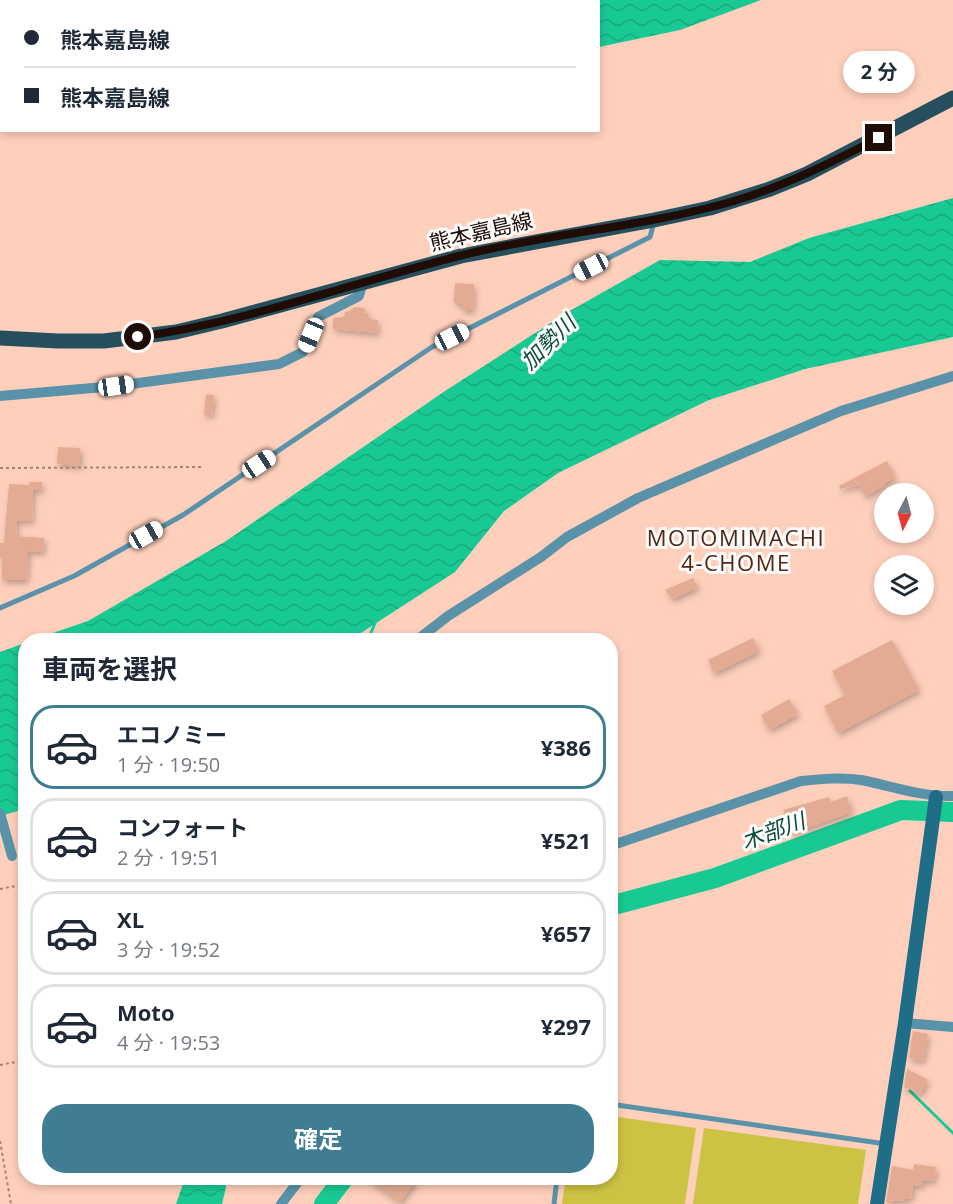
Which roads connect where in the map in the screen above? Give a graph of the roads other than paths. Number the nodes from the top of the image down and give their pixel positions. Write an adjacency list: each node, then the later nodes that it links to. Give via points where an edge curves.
1 (953, 98): 2 (main road, 熊本嘉島線, via 788,182 736,201)
2 (654, 220): 3 (main road, 熊本嘉島線, via 461,256); 7 (lane, via 650,237 432,347 183,515 74,576)
3 (363, 282): 4 (main road, 熊本嘉島線, via 176,332 104,341); 6 (street, via 359,296 318,317 303,352 279,364 116,386)
4 (0, 338)
5 (953, 376): 8 (street, via 841,411 638,498 567,537)
6 (0, 396)
7 (0, 608)
8 (426, 633)
9 (953, 796): 10 (street)
10 (936, 801): 12 (street, via 859,780 828,778 801,782); 14 (street)
11 (0, 813): 13 (street)
12 (618, 843)
13 (12, 856)
14 (905, 1023): 15 (street); 17 (street)
15 (953, 1027)
16 (618, 1105): 17 (lane)
17 (887, 1144): 22 (street)
18 (296, 1185): 20 (street)
19 (556, 1185): 21 (lane)
20 (281, 1204)
21 (554, 1204)
22 (877, 1204)

